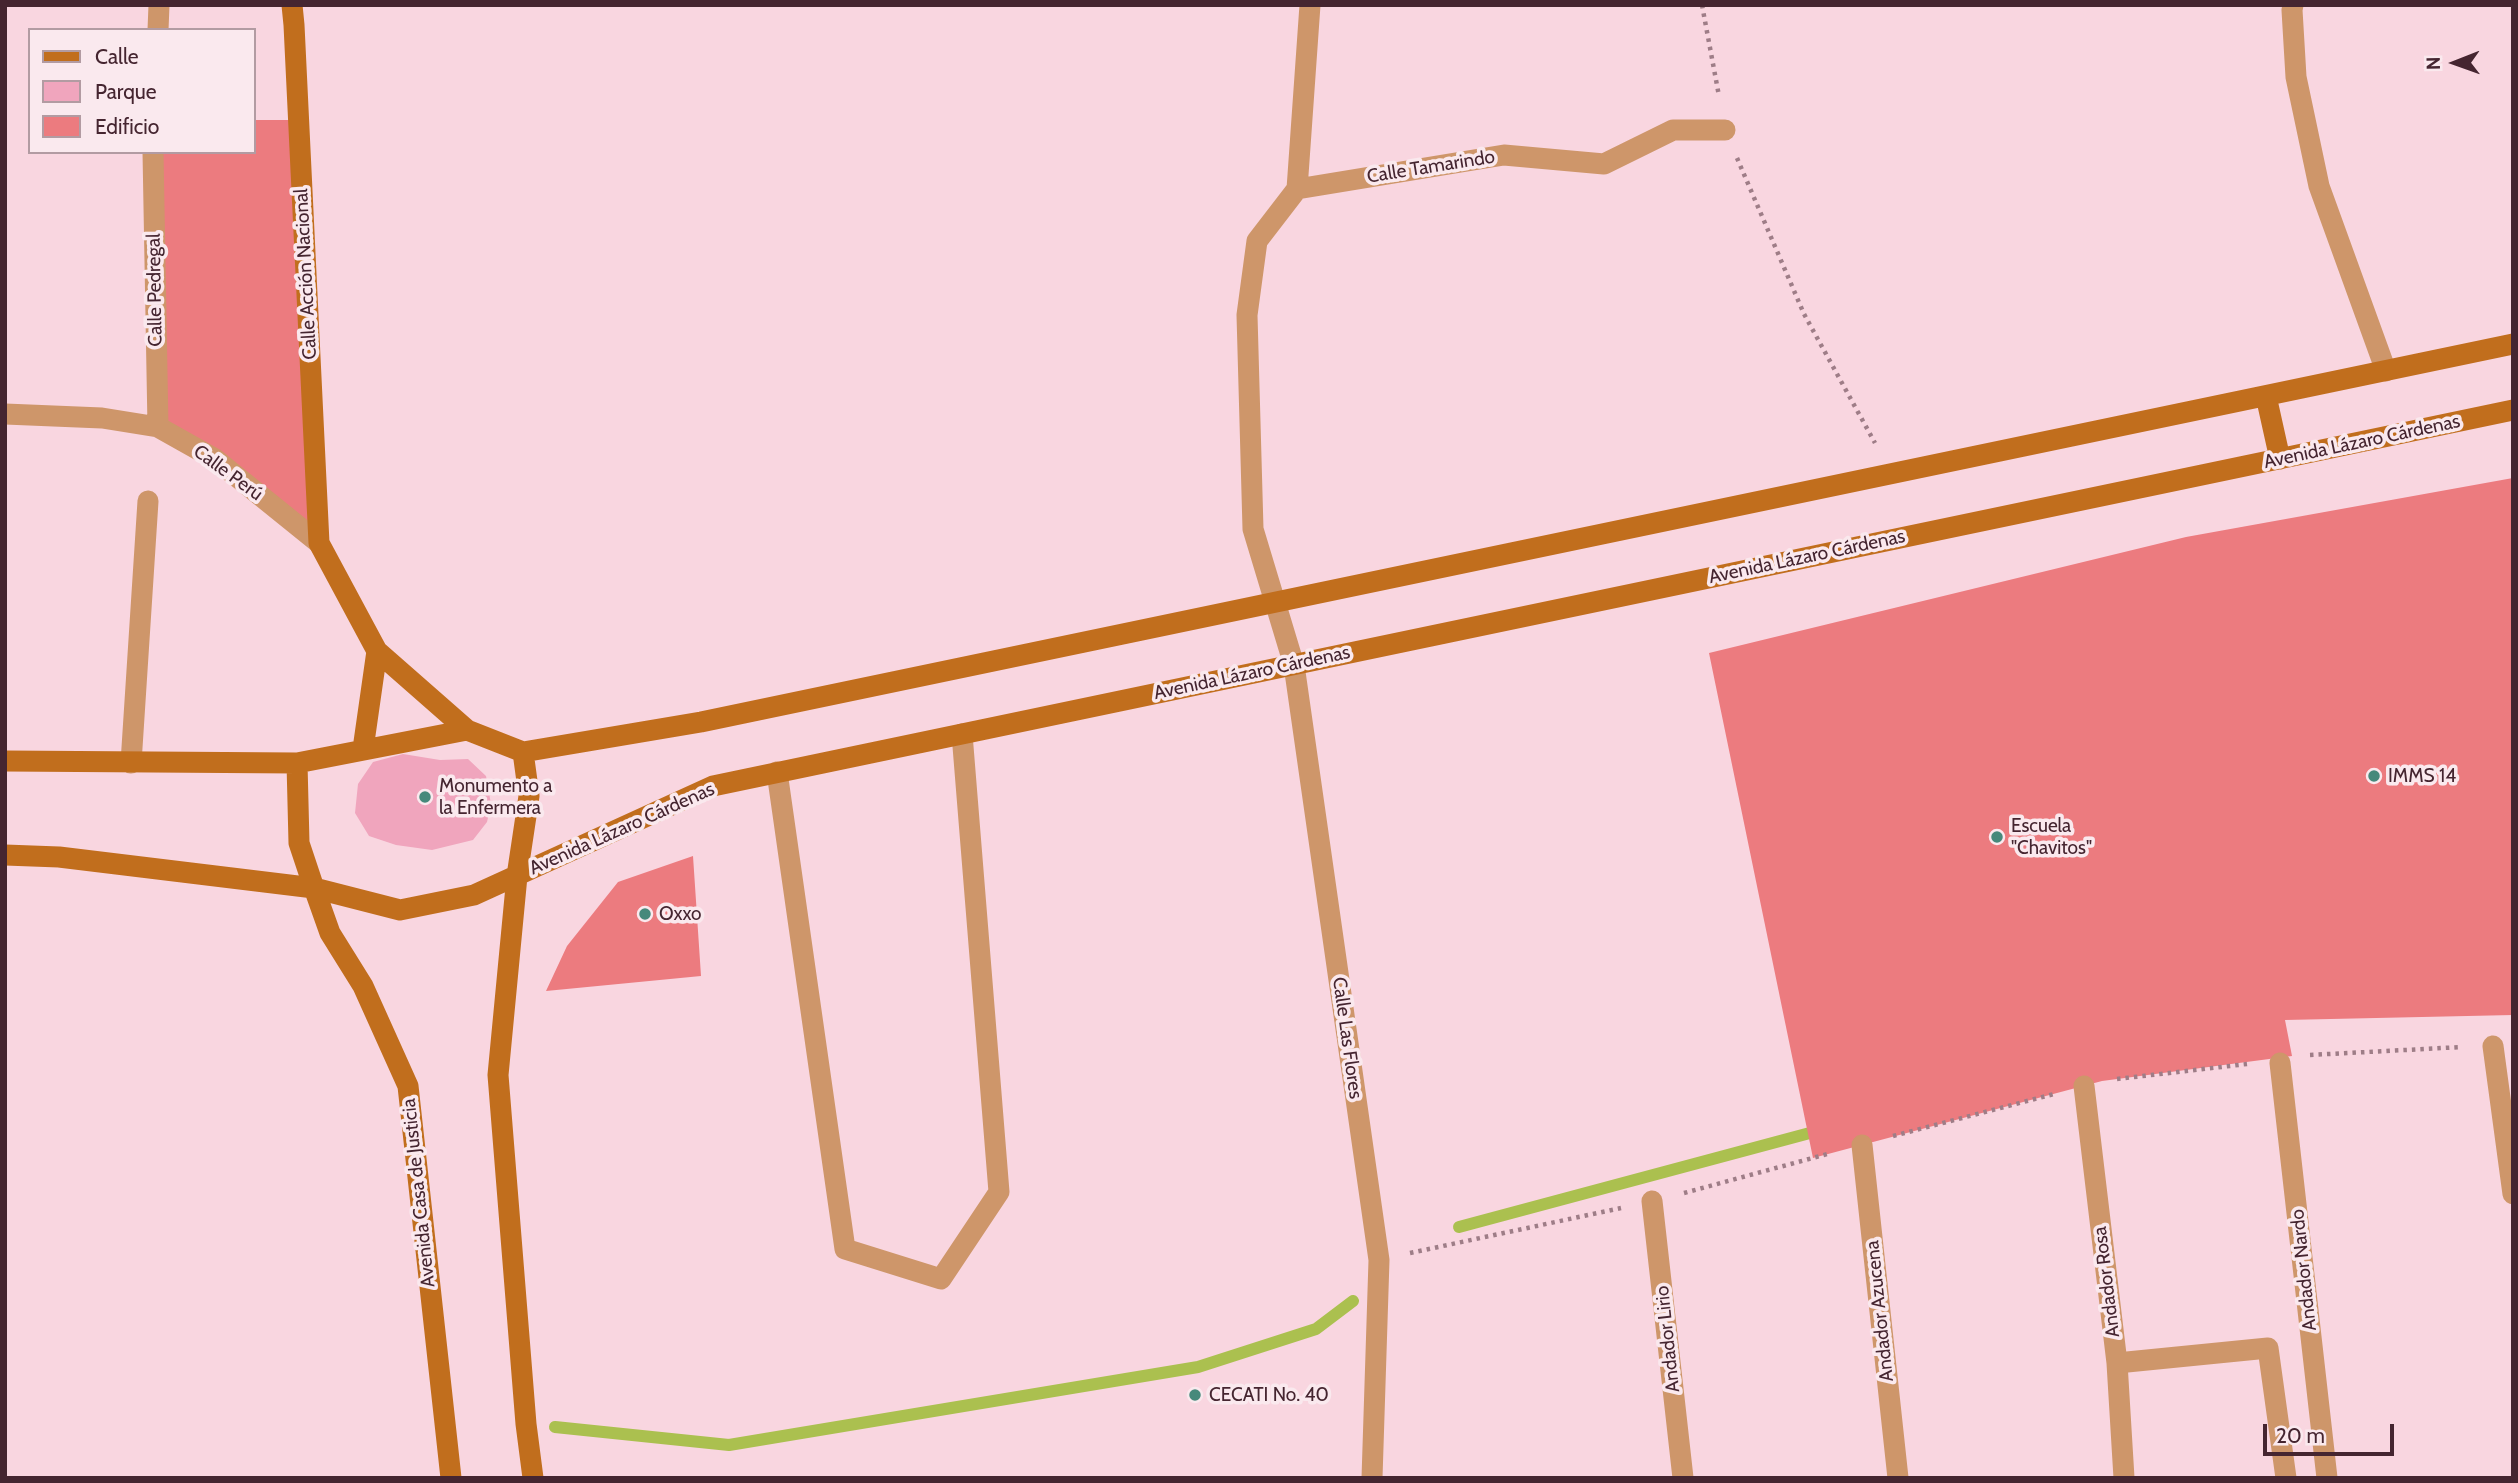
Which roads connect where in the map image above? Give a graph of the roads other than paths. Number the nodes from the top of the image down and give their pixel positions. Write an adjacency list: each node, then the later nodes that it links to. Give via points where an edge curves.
1 (159, 5): 5 (street)
2 (292, 5): 17 (main road, Calle Acción Nacional)
3 (1310, 5): 8 (street)
4 (2293, 5): 10 (street, via 2296,77 2319,186)
5 (158, 28)
6 (1725, 130): 8 (street, Calle Tamarindo, via 1673,130 1604,164 1504,155)
7 (153, 154): 14 (street, Calle Pedregal)
8 (1297, 189): 18 (street, via 1257,241 1247,314 1253,528)
9 (2513, 344): 10 (main road)
10 (2386, 371): 11 (main road)
11 (2266, 396): 15 (main road); 18 (main road)
12 (2513, 410): 15 (main road, Avenida Lázaro Cárdenas)
13 (5, 414): 14 (street, Calle Perú, via 102,418)
14 (158, 427): 17 (street, Calle Perú, via 215,459)
15 (2280, 459): 20 (main road, Avenida Lázaro Cárdenas)
16 (148, 501): 26 (street)
17 (319, 543): 19 (main road, Calle Perú)
18 (1276, 603): 20 (street, Calle Las Flores); 24 (main road, via 701,722)
19 (377, 651): 21 (main road, Calle Perú); 23 (main road)
20 (1294, 665): 22 (main road, Avenida Lázaro Cárdenas); 42 (street, Calle Las Flores, via 1379,1260)
21 (467, 730): 23 (main road); 24 (main road)
22 (962, 734): 28 (main road, Avenida Lázaro Cárdenas); 28 (street, via 999,1192 941,1279 845,1248)
23 (363, 749): 27 (main road)
24 (523, 752): 30 (main road, via 529,796)
25 (5, 761): 26 (main road)
26 (131, 763): 27 (main road)
27 (297, 763): 31 (main road, Avenida Casa de Justicia, via 299,843)
28 (777, 772): 30 (main road, Avenida Lázaro Cárdenas, via 713,786)
29 (5, 855): 31 (main road, Avenida Lázaro Cárdenas, via 59,857)
30 (517, 876): 31 (main road, Avenida Lázaro Cárdenas, via 474,895 400,910); 41 (main road, via 498,1075)
31 (314, 888): 40 (main road, Avenida Casa de Justicia, via 330,933 363,986 408,1086)
32 (2493, 1046): 36 (street)
33 (2280, 1063): 46 (street, Andador Nardo)
34 (2084, 1086): 38 (street, Andador Rosa)
35 (1862, 1144): 44 (street, Andador Azucena)
36 (2513, 1194)
37 (1652, 1201): 43 (street, Andador Lirio)
38 (2117, 1363): 39 (street, via 2268,1348); 45 (street, Andador Rosa)
39 (2282, 1477)
40 (451, 1478)
41 (533, 1478)
42 (1372, 1478)
43 (1683, 1478)
44 (1898, 1478)
45 (2124, 1478)
46 (2327, 1478)

